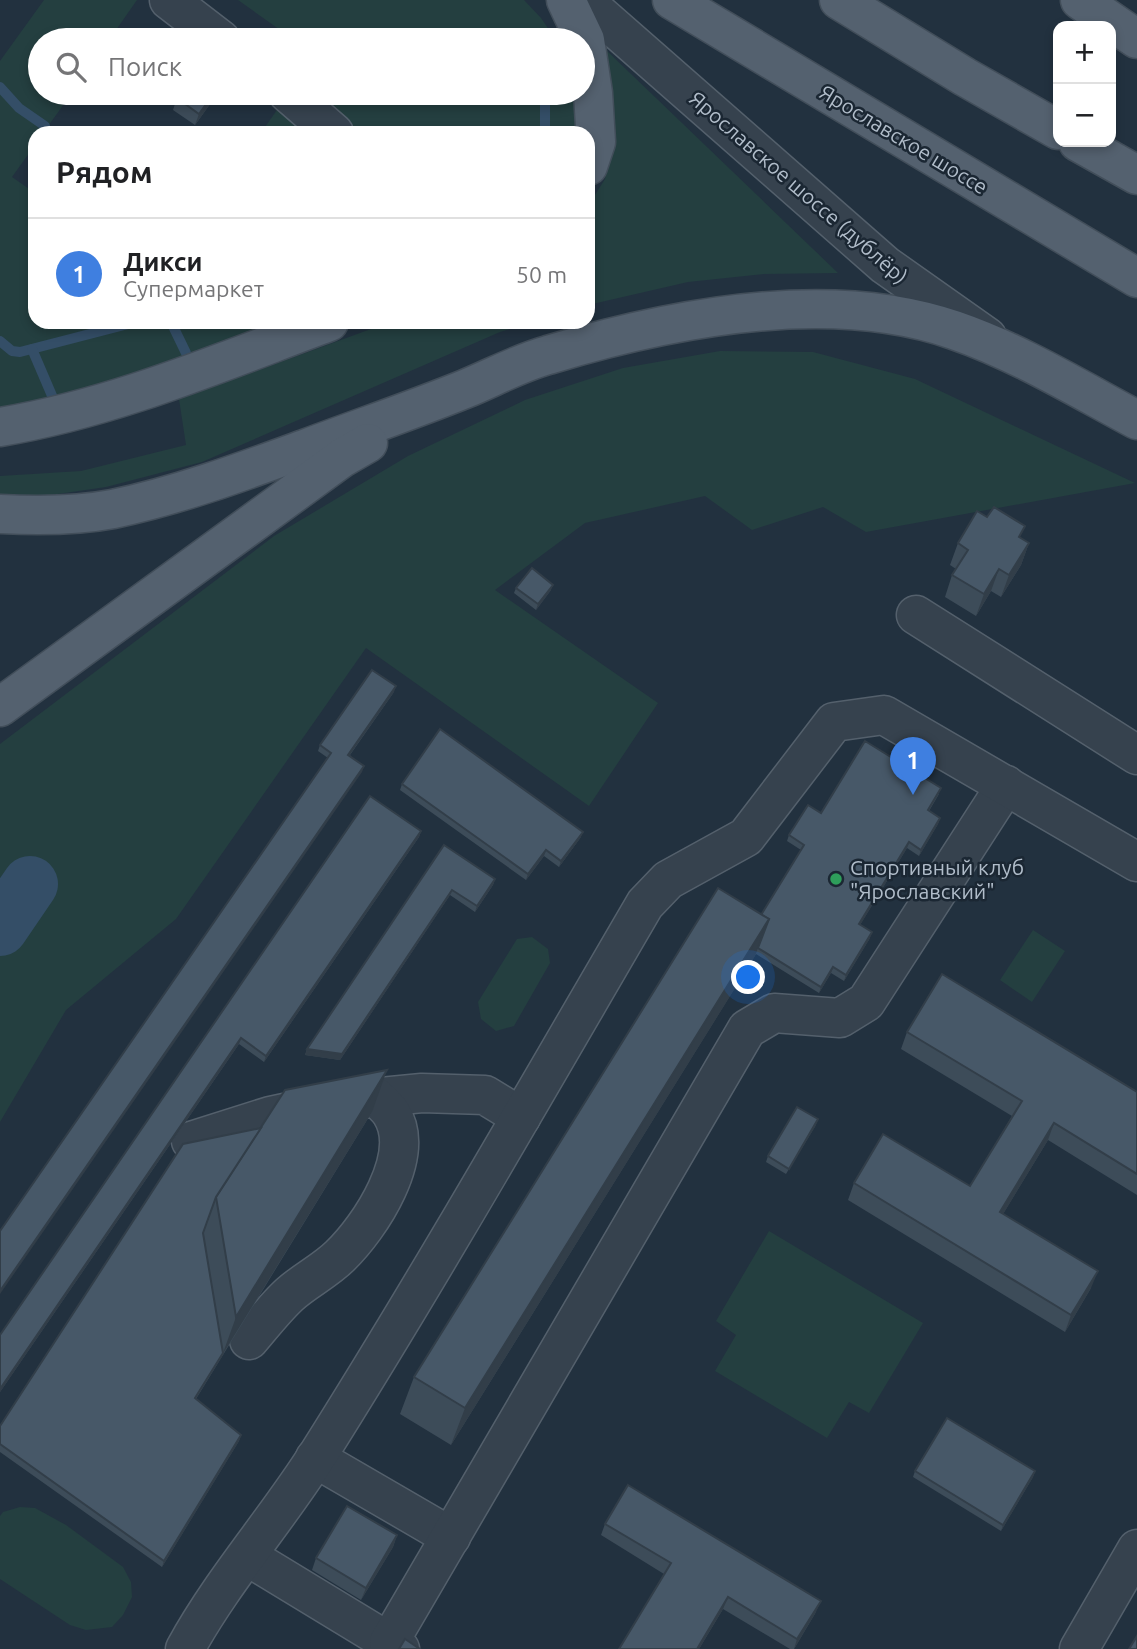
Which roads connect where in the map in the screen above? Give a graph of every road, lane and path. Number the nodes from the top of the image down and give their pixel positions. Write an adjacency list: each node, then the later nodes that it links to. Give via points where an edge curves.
1 (169, 0): 8 (street)
2 (566, 0): 9 (main road)
3 (583, 0): 21 (street, Ярославское шоссе (дублёр), via 885,265)
4 (671, 0): 19 (main road, Ярославское шоссе)
5 (839, 0): 11 (main road)
6 (894, 0): 11 (main road)
7 (1080, 0): 10 (main road)
8 (205, 28)
9 (579, 28)
10 (1137, 39)
11 (965, 77): 15 (main road)
12 (302, 105): 14 (street)
13 (594, 105): 16 (main road)
14 (326, 126)
15 (1053, 127)
16 (595, 145)
17 (1087, 147): 18 (main road)
18 (1137, 175)
19 (1137, 278)
20 (310, 329): 24 (main road, via 120,399)
21 (1005, 350): 22 (main road, via 953,329 892,315 835,310 752,312 648,328 558,352); 23 (main road, Ярославское шоссе (дублёр))
22 (461, 390): 25 (main road, via 210,484 112,509 44,516); 27 (main road, via 342,458)
23 (1137, 420)
24 (0, 427)
25 (0, 514)
26 (916, 615): 28 (street)
27 (0, 707)
28 (1137, 755)
29 (1006, 785): 30 (street); 32 (street, via 884,715 834,722 746,836 668,880 645,904); 36 (street, via 866,1002 840,1018 775,1013 747,1029)
30 (1137, 862)
31 (376, 1097): 32 (street, via 485,1095); 33 (street, via 270,1116); 34 (street, via 392,1114 399,1138 398,1163 386,1191 366,1226 340,1257 290,1294)
32 (521, 1117): 35 (street)
33 (191, 1141)
34 (249, 1340)
35 (316, 1458): 36 (street); 38 (street)
36 (451, 1537): 39 (street)
37 (1137, 1549): 41 (street)
38 (247, 1556): 39 (street); 40 (street)
39 (395, 1646)
40 (185, 1649)
41 (1079, 1649)

